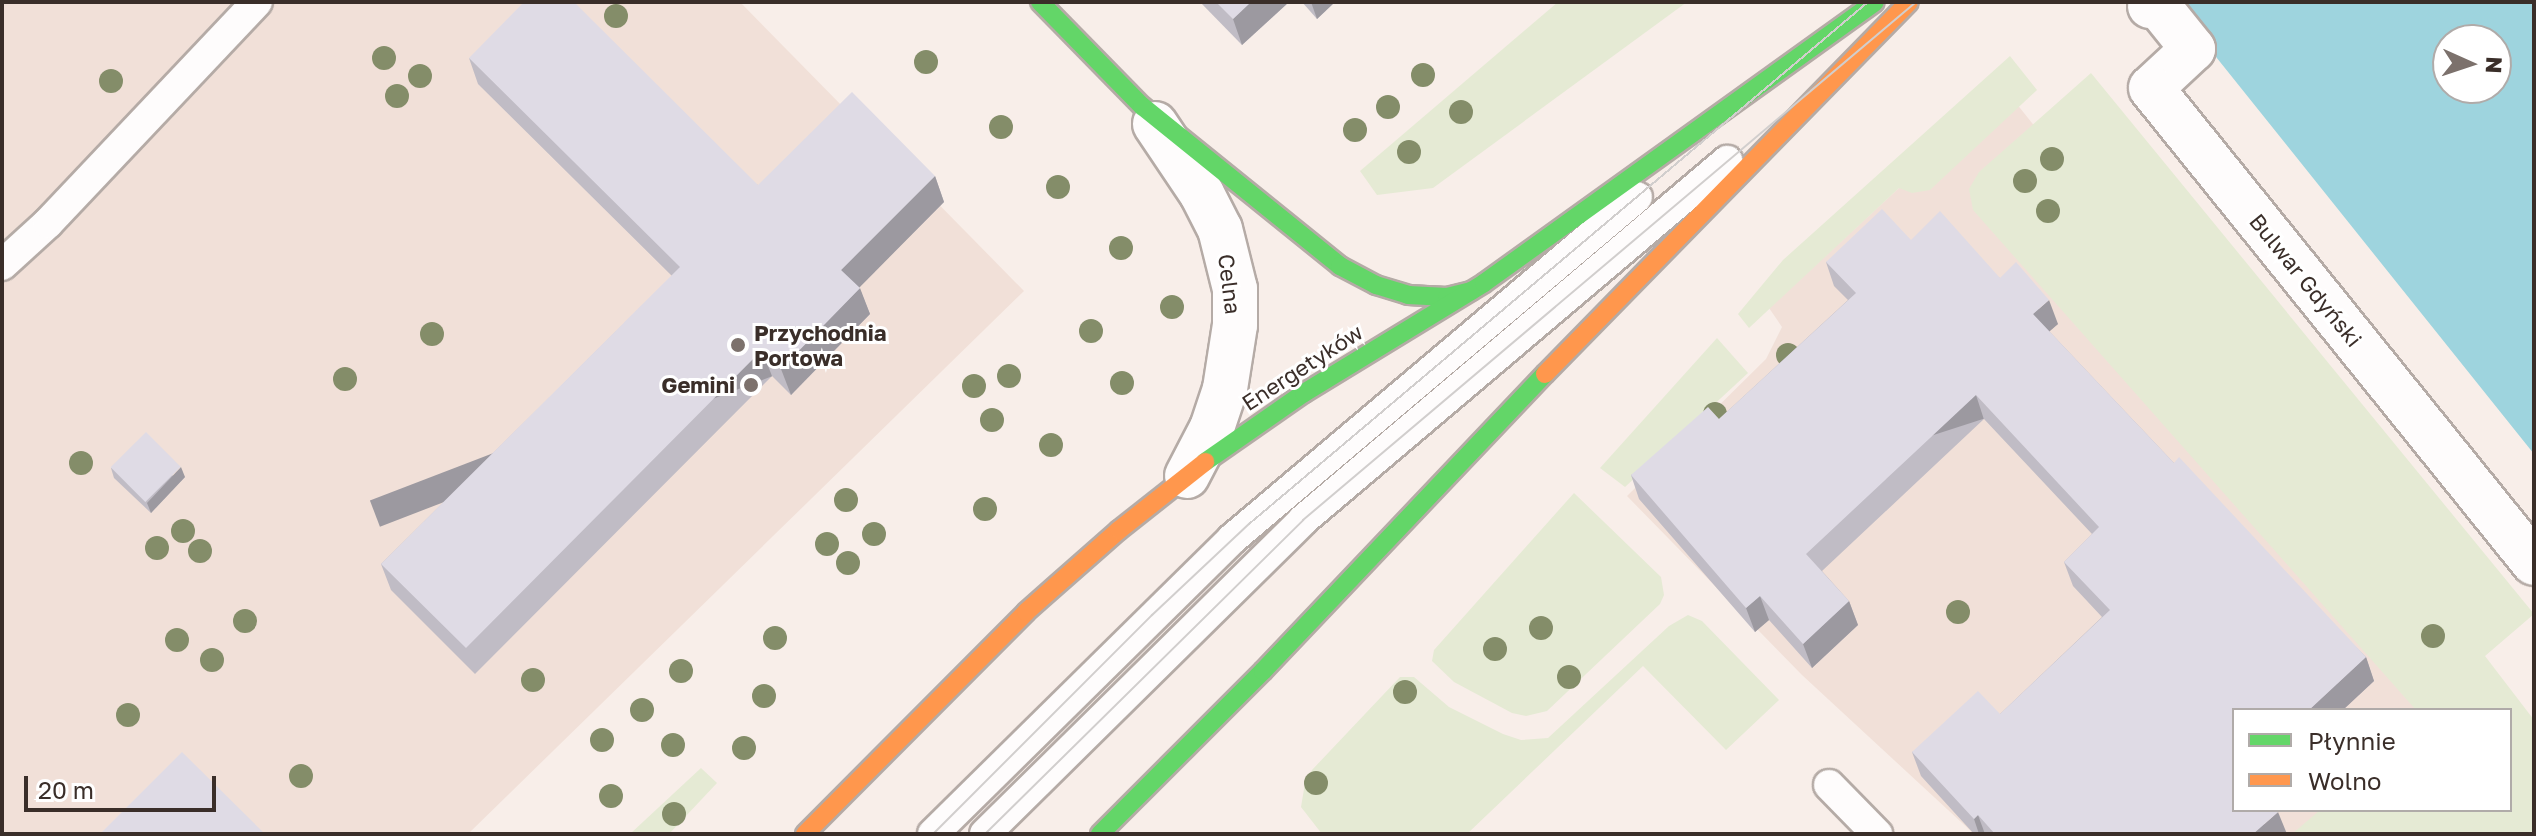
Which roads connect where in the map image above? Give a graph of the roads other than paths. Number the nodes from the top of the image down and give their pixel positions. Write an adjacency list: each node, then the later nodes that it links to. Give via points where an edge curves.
1 (257, 2): 9 (lane)
2 (1040, 2): 8 (main road, Celna)
3 (1875, 2): 7 (main road, Energetyków)
4 (1909, 2): 6 (main road)
5 (2153, 4): 12 (street, Bulwar Gdyński, via 2193,49 2142,77)
6 (1878, 33): 16 (lane, via 1303,520); 17 (main road)
7 (1828, 35): 10 (main road, Energetyków); 15 (lane, via 1249,524)
8 (1142, 106): 10 (main road, Celna, via 1348,271 1408,295 1447,297); 11 (street, Celna, via 1207,203 1229,256 1235,289 1225,389)
9 (2, 265)
10 (1471, 291): 11 (main road, Energetyków, via 1304,393)
11 (1187, 476): 14 (main road, Energetyków, via 1026,612)
12 (2534, 563)
13 (1829, 785): 18 (lane)
14 (805, 834)
15 (933, 834)
16 (985, 834)
17 (1100, 834)
18 (1877, 834)

